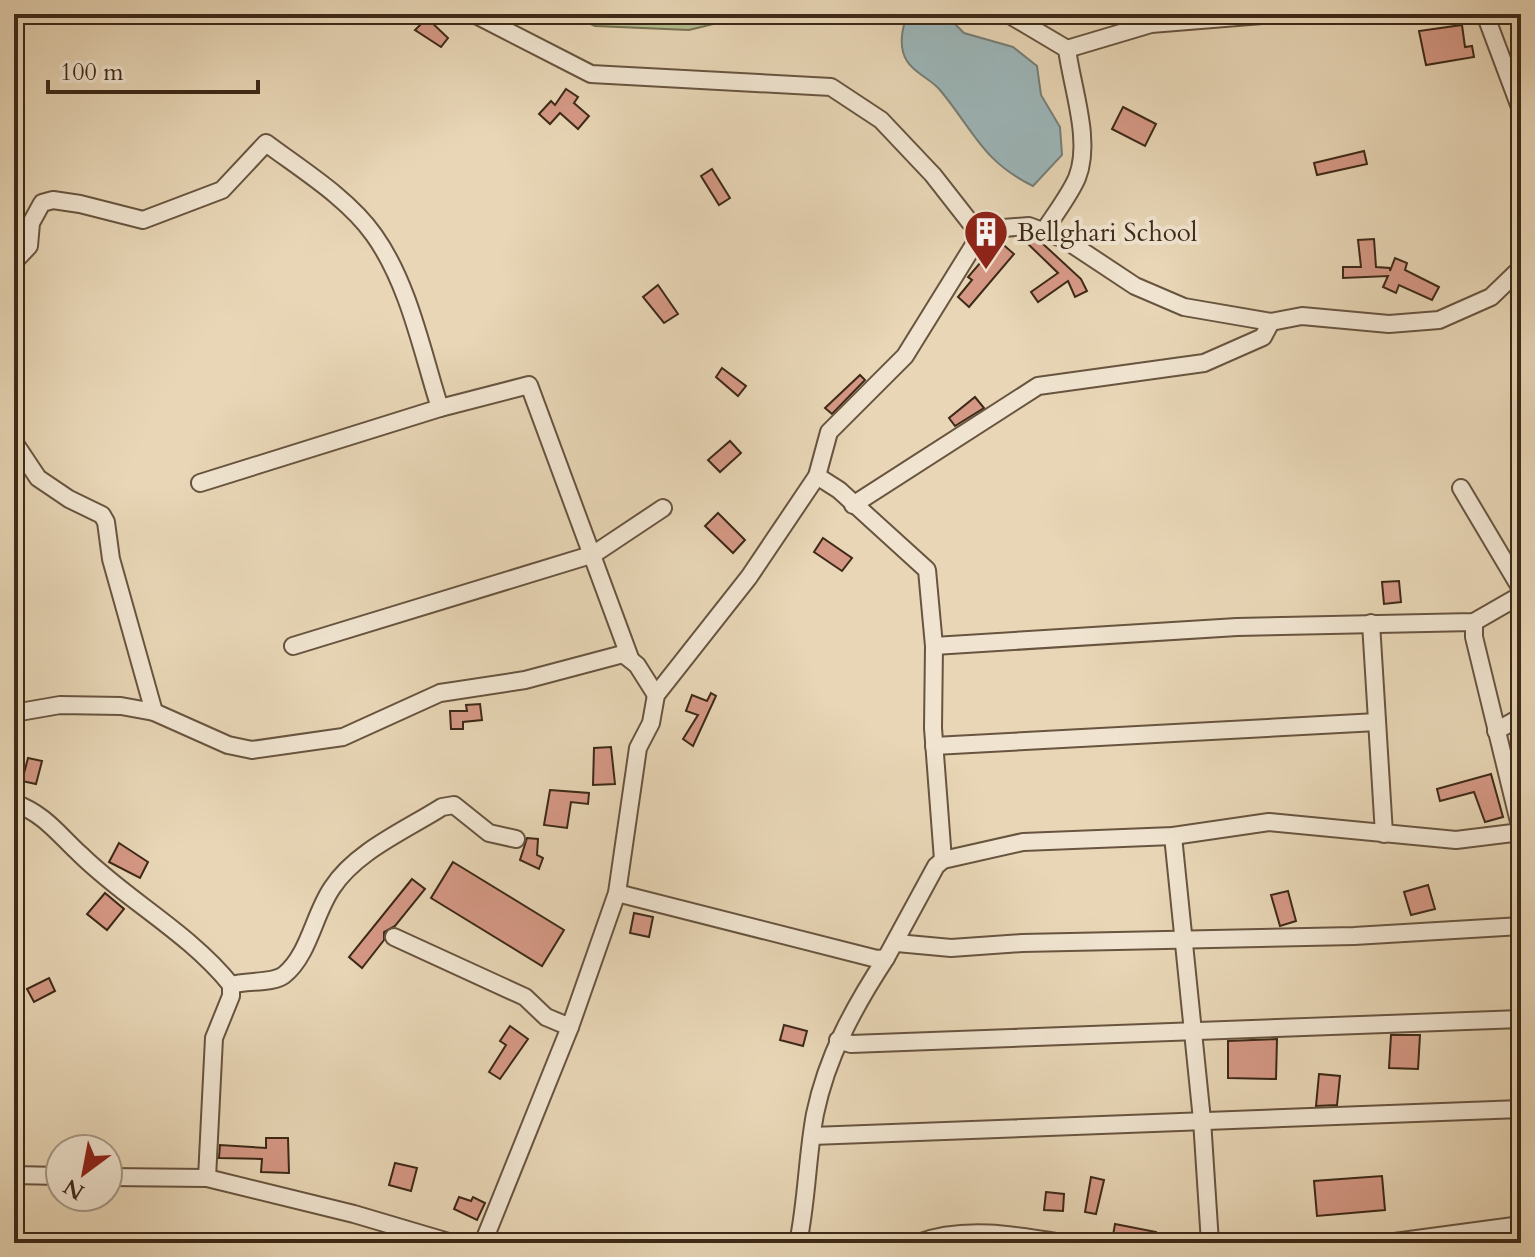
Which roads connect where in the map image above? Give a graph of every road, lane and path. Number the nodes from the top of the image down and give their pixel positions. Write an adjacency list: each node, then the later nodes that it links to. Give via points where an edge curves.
1 (474, 14): 8 (street, via 591,74 831,87 881,120)
2 (1008, 14): 5 (street)
3 (1276, 14): 5 (street, via 1151,24)
4 (1485, 14): 6 (street)
5 (1067, 49): 7 (street, via 1084,141 1077,177)
6 (1521, 110)
7 (1044, 231): 8 (street, via 1029,226); 11 (street, via 1135,286 1184,307)
8 (980, 235): 14 (street, via 905,356 829,432)
9 (14, 262): 12 (street, via 29,246 31,223 42,203 80,204 143,220 222,190 266,143 373,234 392,266)
10 (1521, 268): 11 (street, via 1491,297 1439,320 1389,324 1302,316)
11 (1271, 322): 17 (street, via 1263,337 1204,363 1038,386)
12 (440, 408): 15 (street); 19 (street, via 529,385)
13 (14, 442): 27 (street, via 38,478 102,515)
14 (817, 476): 17 (street); 26 (street, via 749,577)
15 (200, 483)
16 (1461, 488): 20 (street)
17 (853, 505): 24 (street, via 927,570)
18 (663, 508): 19 (street)
19 (594, 554): 23 (street); 25 (street)
20 (1521, 592): 21 (street)
21 (1474, 622): 22 (street); 31 (street)
22 (1371, 623): 24 (street); 30 (street)
23 (293, 646)
24 (934, 646): 32 (street)
25 (630, 658): 26 (street); 27 (street, via 623,654 525,680 440,693 343,737 252,750 228,745)
26 (656, 695): 39 (street, via 651,723 638,748)
27 (154, 712): 28 (street, via 76,705)
28 (14, 713)
29 (1521, 717): 31 (street)
30 (1377, 722): 32 (street); 35 (street)
31 (1496, 731): 34 (street)
32 (934, 746): 38 (street)
33 (14, 803): 45 (street, via 53,824 80,855)
34 (1521, 831): 35 (street, via 1456,840)
35 (1384, 834): 36 (street, via 1269,822)
36 (1173, 836): 38 (street, via 1023,842); 42 (street)
37 (516, 839): 45 (street, via 489,833 454,805 442,807 353,864 332,887 286,973 276,980 252,978)
38 (943, 860): 43 (street)
39 (617, 893): 44 (street); 47 (street)
40 (1521, 926): 42 (street)
41 (394, 937): 47 (street, via 525,997 546,1017)
42 (1185, 940): 43 (street, via 951,948); 48 (street)
43 (897, 943): 44 (street)
44 (886, 958): 49 (street)
45 (231, 985): 56 (street, via 214,1038)
46 (1521, 1019): 48 (street)
47 (570, 1027): 59 (street)
48 (1194, 1031): 49 (street, via 851,1044); 51 (street)
49 (838, 1040): 52 (street)
50 (1521, 1109): 51 (street)
51 (1202, 1120): 52 (street); 63 (street)
52 (812, 1136): 60 (street)
53 (14, 1175): 54 (street)
54 (44, 1176)
55 (124, 1177): 56 (street)
56 (207, 1178): 58 (street)
57 (1521, 1225): 64 (street)
58 (452, 1243)
59 (483, 1243)
60 (798, 1243)
61 (918, 1243): 62 (street, via 942,1234)
62 (1062, 1243)
63 (1210, 1243)
64 (1387, 1243)

